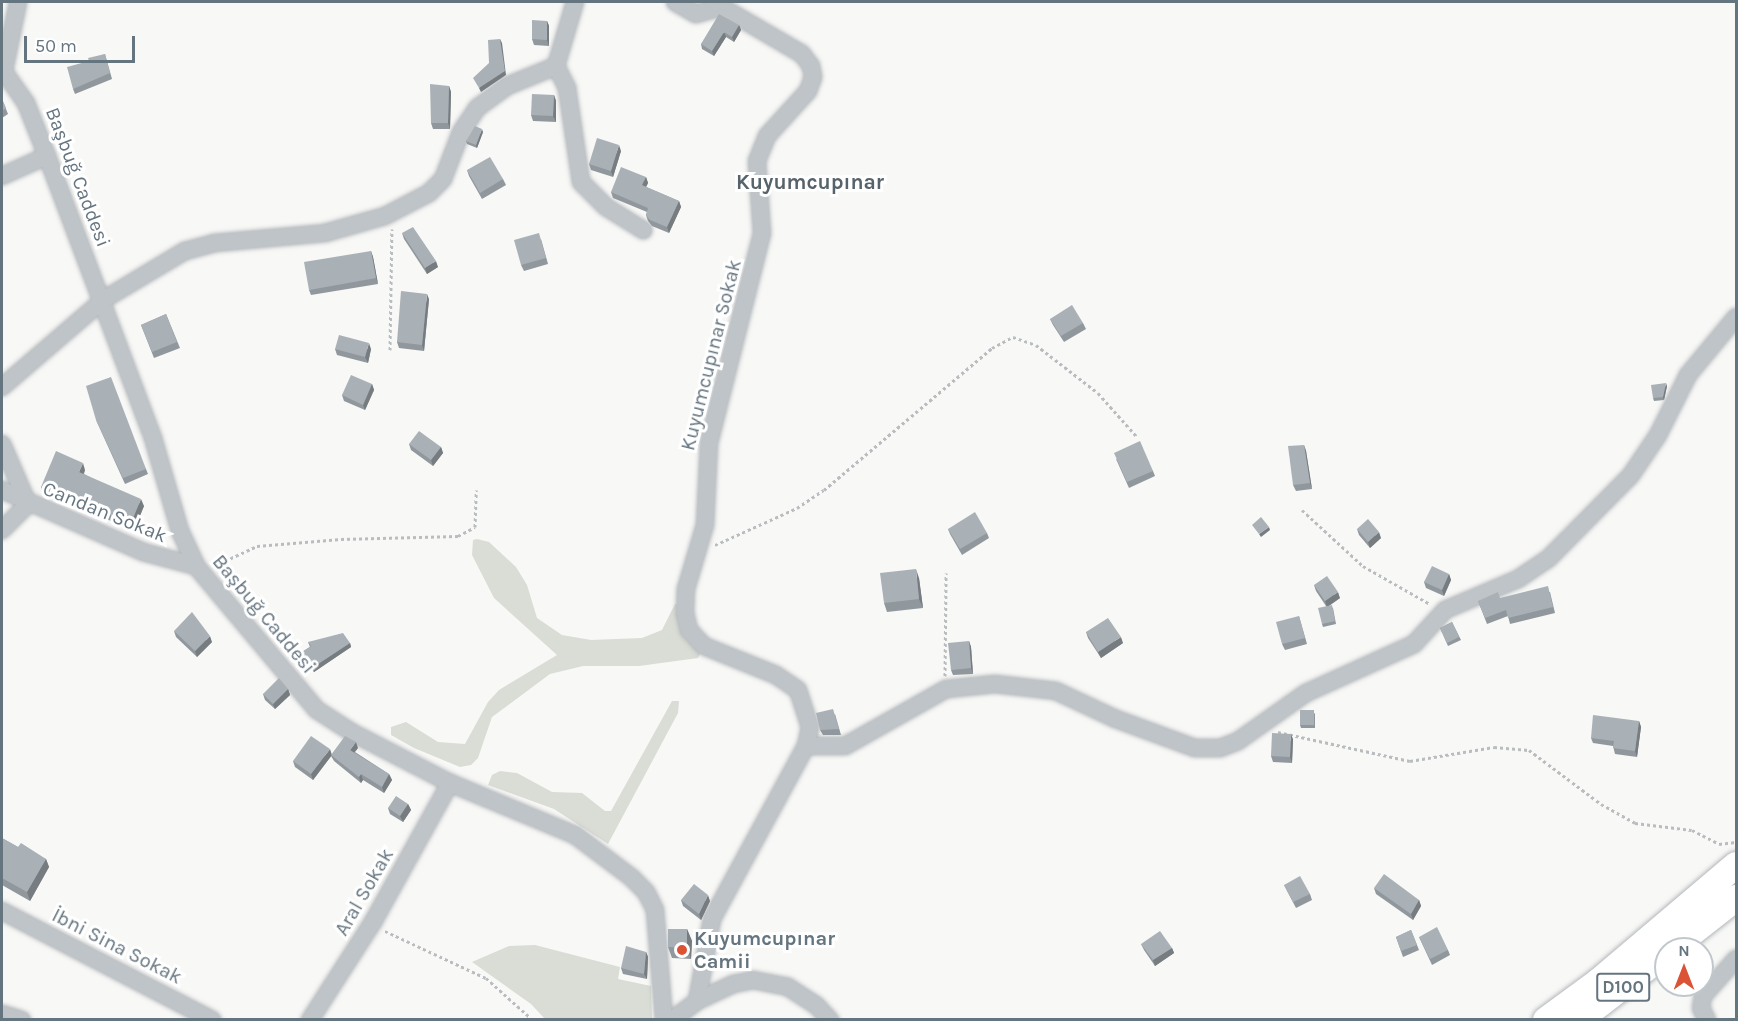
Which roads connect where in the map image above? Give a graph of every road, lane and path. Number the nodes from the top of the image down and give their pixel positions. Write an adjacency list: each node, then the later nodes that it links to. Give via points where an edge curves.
1 (18, 2): 6 (street)
2 (575, 2): 5 (street)
3 (675, 2): 4 (street, Kuyumcupınar Sokak, via 696,14)
4 (716, 5): 22 (street, Kuyumcupınar Sokak, via 802,54 813,76 808,92 767,136 756,161 762,233 709,443)
5 (556, 66): 9 (street, via 507,86 477,108 461,132 443,179 429,193); 10 (street, via 567,88 581,182 606,207)
6 (3, 70): 7 (street, Başbuğ Caddesi, via 26,103)
7 (47, 156): 8 (street); 11 (street, Başbuğ Caddesi)
8 (2, 176)
9 (391, 213): 11 (street, via 325,233 201,245); 13 (path)
10 (643, 230)
11 (103, 300): 14 (street); 23 (street, Başbuğ Caddesi, via 153,438 180,531)
12 (1737, 317): 25 (street, via 1688,375 1658,435 1631,475 1548,559 1518,579)
13 (390, 350)
14 (2, 387)
15 (1138, 438): 22 (path, via 1098,393 1036,345 1013,337 992,348 824,490 797,508)
16 (2, 444): 19 (street)
17 (2, 490): 19 (street, Candan Sokak)
18 (476, 490): 23 (path, via 476,526 458,536 257,546)
19 (28, 504): 21 (street); 23 (street, Candan Sokak, via 143,552)
20 (1302, 510): 25 (path, via 1363,566)
21 (2, 530)
22 (700, 552): 28 (street, Kuyumcupınar Sokak, via 684,599 689,630 704,646 776,675 798,690 809,714)
23 (199, 570): 29 (street, Başbuğ Caddesi, via 317,710)
24 (946, 573): 26 (path)
25 (1445, 610): 27 (street, via 1414,644 1306,693)
26 (945, 689): 27 (street, via 995,684 1043,688 1195,748 1220,748); 28 (street, via 854,742 835,748)
27 (1245, 736): 30 (path, via 1287,733 1410,760 1494,747 1519,748 1535,753 1594,798 1635,823 1692,830 1719,844)
28 (806, 746): 38 (street, Kuyumcupınar Sokak, via 721,897 706,938)
29 (450, 783): 34 (street, Aral Sokak); 44 (street, Başbuğ Caddesi, via 575,835 646,892 658,926)
30 (1736, 842)
31 (1737, 865): 47 (highway, D100, via 1598,982)
32 (1737, 898): 35 (highway)
33 (2, 912): 41 (street, İbni Sina Sokak)
34 (373, 922): 42 (street, Aral Sokak); 43 (path, via 404,942 486,978)
35 (1687, 937)
36 (1737, 959): 49 (street, via 1703,996 1701,1008)
37 (1654, 962): 48 (highway, D100)
38 (697, 1001): 45 (street); 46 (street, via 733,984 770,982 804,995)
39 (2, 1014): 40 (street)
40 (22, 1020)
41 (212, 1020)
42 (310, 1020)
43 (533, 1020)
44 (664, 1020)
45 (672, 1020)
46 (830, 1020)
47 (1546, 1020)
48 (1579, 1020)
49 (1707, 1020)

